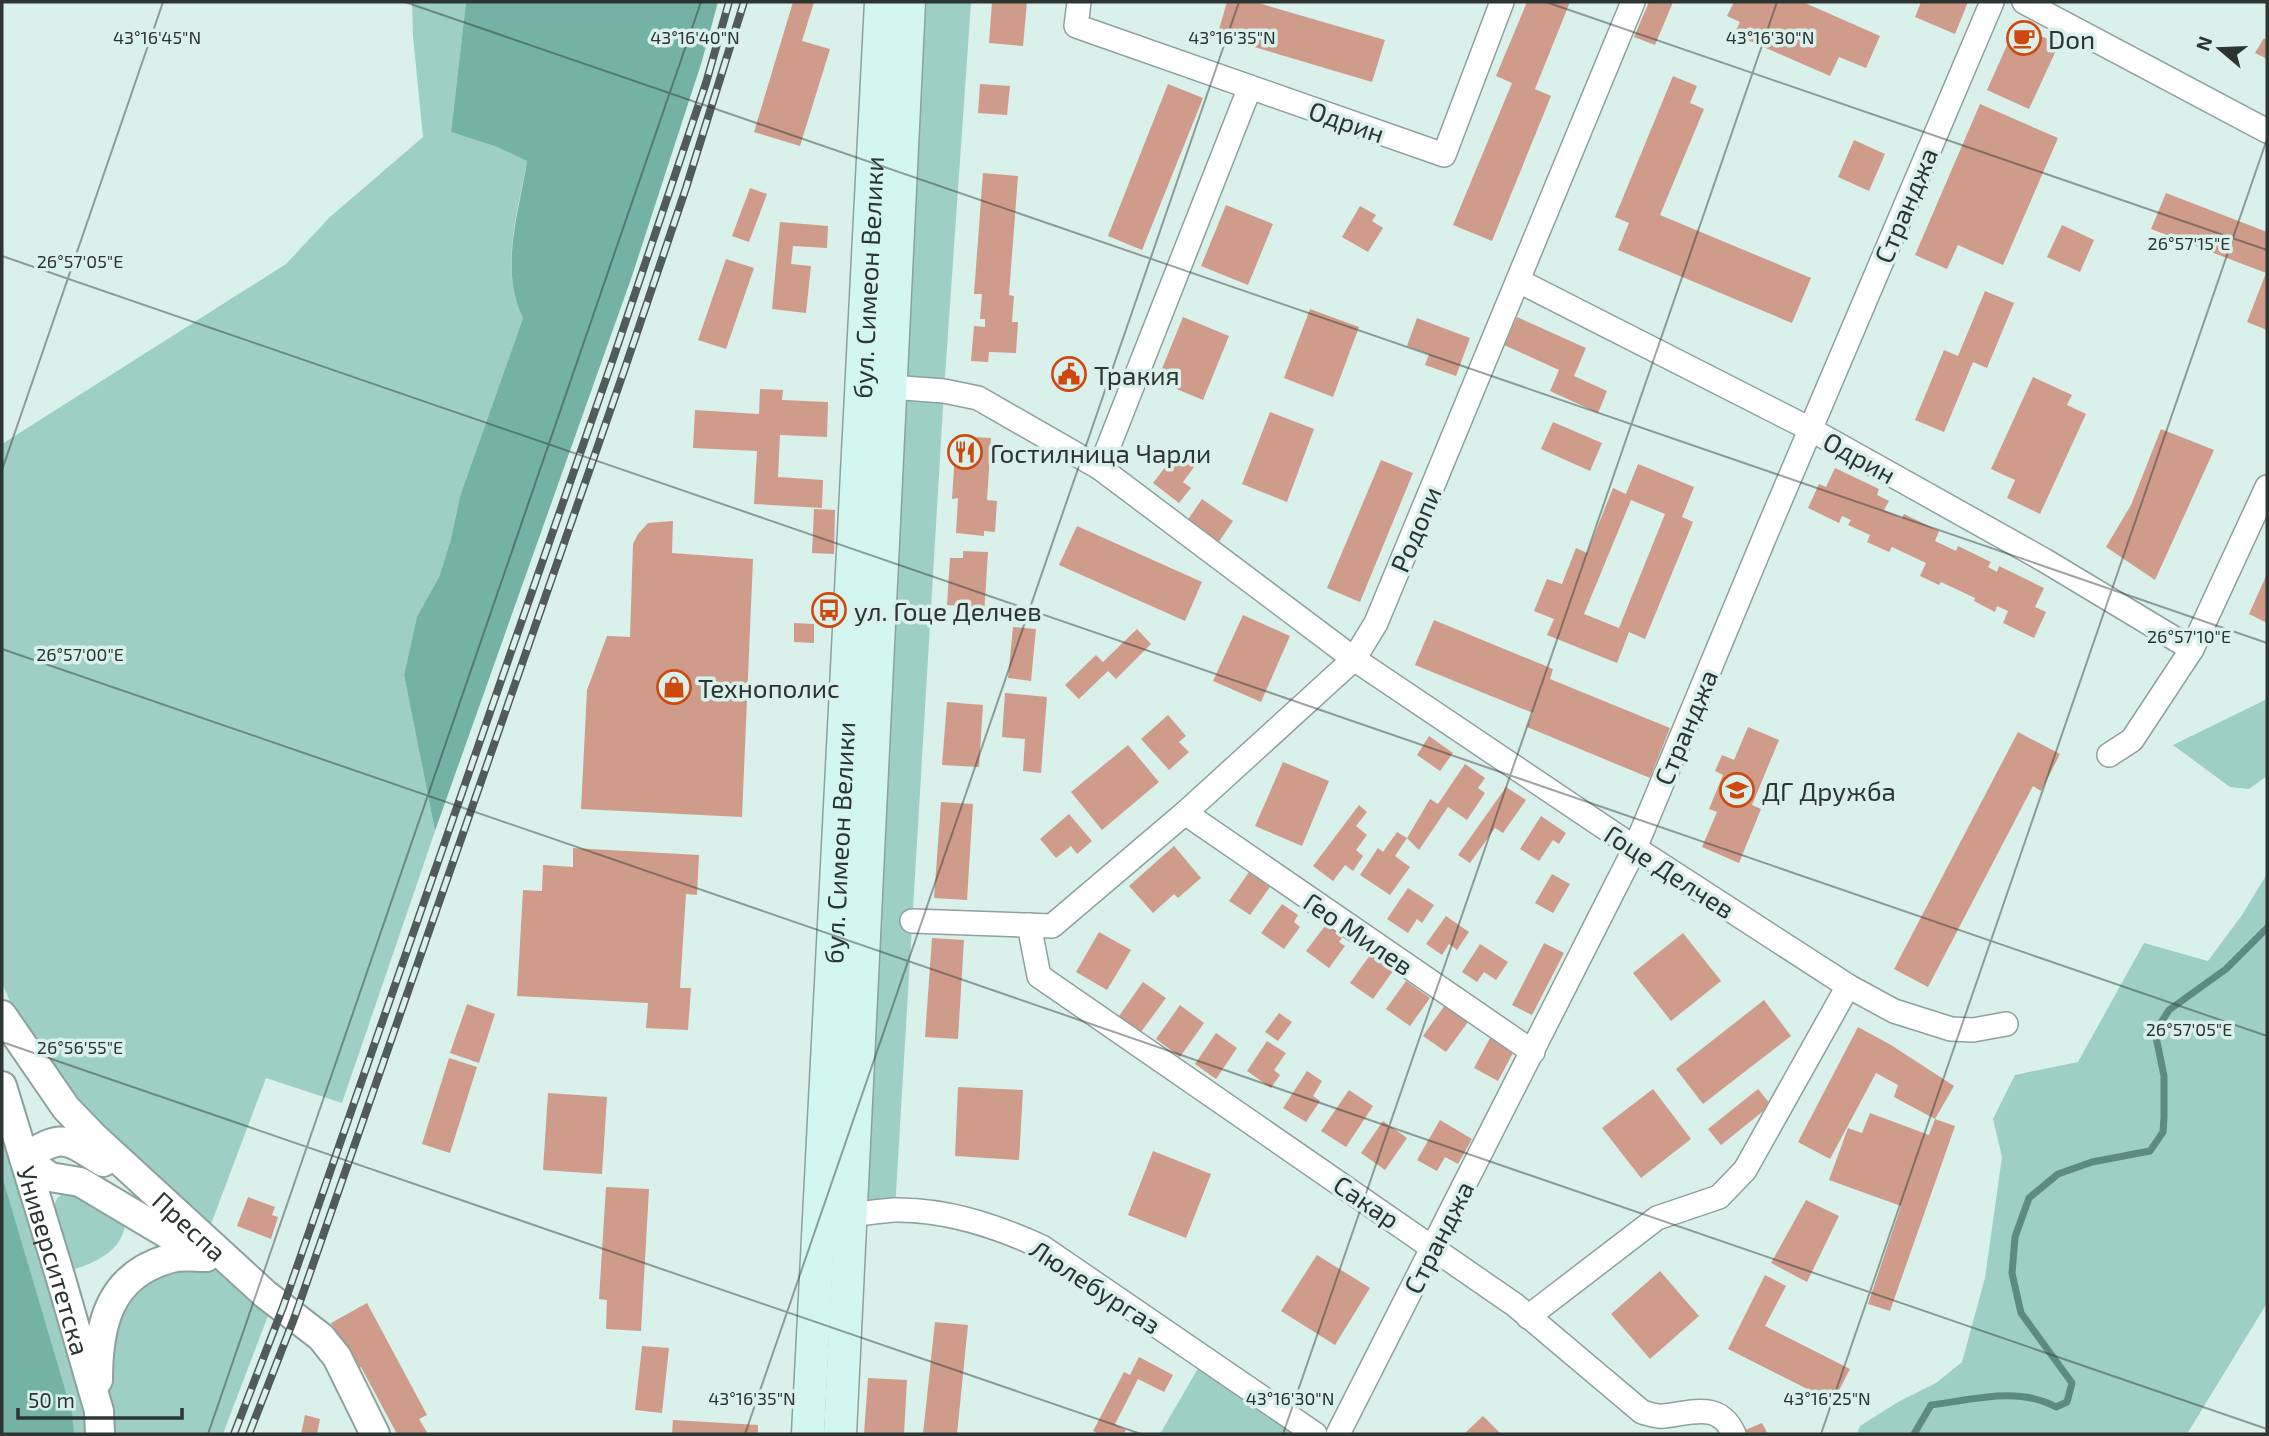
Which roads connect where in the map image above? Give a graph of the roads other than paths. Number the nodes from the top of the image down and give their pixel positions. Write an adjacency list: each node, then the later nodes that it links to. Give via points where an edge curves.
1 (881, 2): 11 (main road, бул. Симеон Велики)
2 (909, 2): 11 (main road, бул. Симеон Велики)
3 (1079, 2): 8 (street, Одрин, via 1076,26)
4 (1502, 2): 8 (street, Одрин, via 1444,155)
5 (1633, 2): 10 (street, Родопи)
6 (1992, 2): 12 (street, Странджа)
7 (2024, 2): 9 (street)
8 (1250, 87): 13 (street)
9 (2267, 131)
10 (1519, 281): 12 (street, Одрин); 16 (street, Родопи, via 1376,623)
11 (875, 386): 13 (street, Гоце Делчев, via 978,398); 29 (main road, бул. Симеон Велики); 35 (main road, бул. Симеон Велики)
12 (1810, 429): 15 (street, Одрин); 19 (street, Странджа)
13 (1100, 468): 16 (street, Гоце Делчев)
14 (2267, 487): 15 (street)
15 (2192, 649): 17 (street, via 2132,740)
16 (1354, 659): 18 (street, Родопи); 19 (street, Гоце Делчев)
17 (2109, 755)
18 (1185, 813): 21 (street, Родопи, via 1052,926); 25 (street, Гео Милев)
19 (1634, 848): 22 (street, Гоце Делчев); 25 (street, Странджа)
20 (912, 921): 21 (street, Родопи)
21 (1029, 925): 30 (street, Сакар, via 1039,976)
22 (1848, 986): 24 (street, Гоце Делчев, via 1895,1011 1951,1029); 32 (street, via 1745,1170 1719,1197 1657,1218)
23 (2, 1015): 28 (street, Преспа, via 66,1108)
24 (2006, 1024)
25 (1533, 1052): 30 (street, Странджа)
26 (2, 1086): 27 (street, Университетска)
27 (24, 1158): 28 (street, via 50,1141 71,1141); 31 (street, via 50,1177 80,1182); 33 (street, Университетска)
28 (158, 1197): 31 (street, Преспа)
29 (850, 1215): 36 (main road, бул. Симеон Велики); 37 (street, Люлебургаз, via 895,1210 956,1217 999,1228 1042,1247)
30 (1434, 1247): 32 (street, Сакар); 38 (street, Странджа)
31 (206, 1248): 33 (street, via 139,1270 118,1294 103,1322 98,1352); 34 (street, Преспа, via 321,1337 337,1357)
32 (1528, 1317): 39 (street, Сакар, via 1642,1412 1661,1417 1710,1412 1729,1423)
33 (99, 1422)
34 (375, 1434)
35 (808, 1434)
36 (840, 1434)
37 (1315, 1434)
38 (1338, 1434)
39 (1734, 1434)

